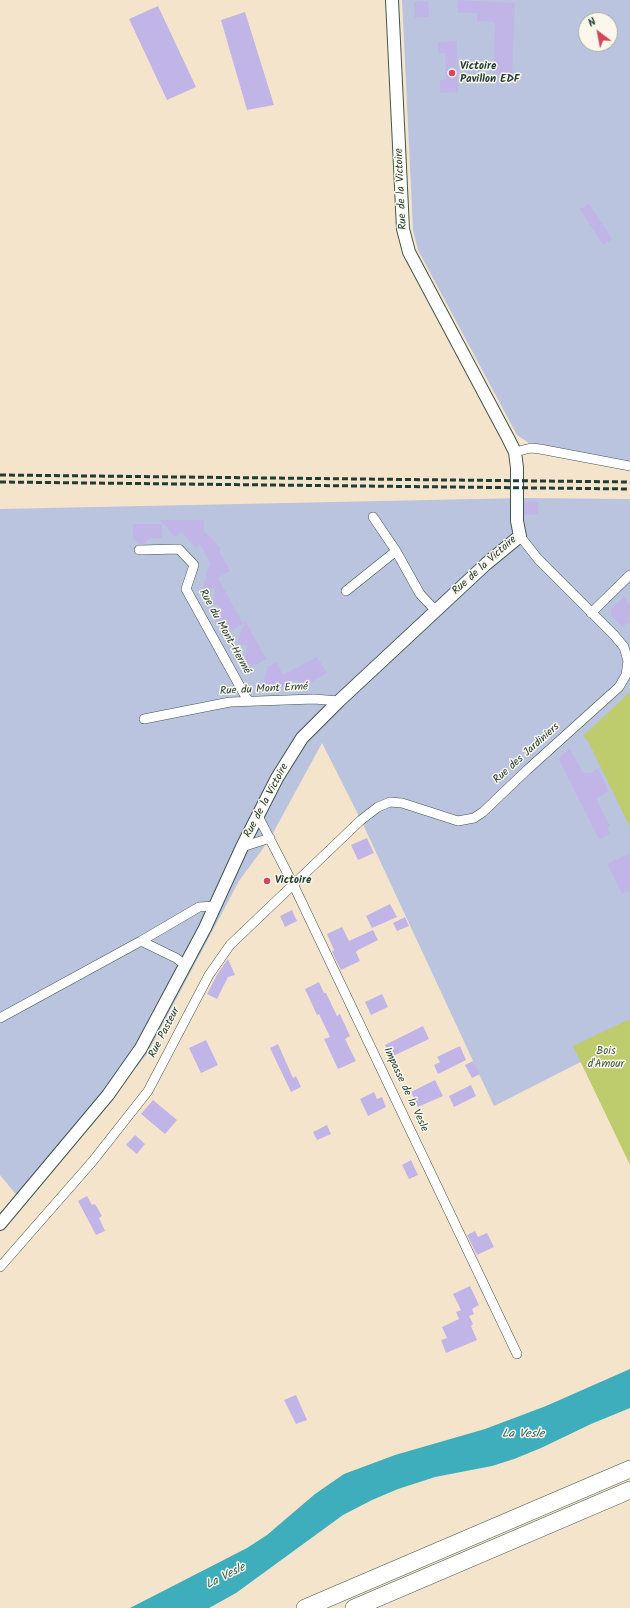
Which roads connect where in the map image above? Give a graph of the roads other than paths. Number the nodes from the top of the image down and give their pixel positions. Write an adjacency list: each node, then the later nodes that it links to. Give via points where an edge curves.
1 (392, 0): 2 (street, Rue de la Victoire, via 403,229 408,252)
2 (515, 452): 3 (street, via 531,448 540,449); 5 (street, Rue de la Victoire, via 517,521)
3 (630, 466)
4 (373, 517): 7 (street)
5 (520, 536): 10 (street, Rue de la Victoire); 11 (street, via 538,559)
6 (139, 550): 12 (street, Rue du Mont-Hermé, via 179,549 194,565 186,589)
7 (396, 551): 9 (street); 10 (street, via 420,594)
8 (630, 575): 11 (street)
9 (346, 591)
10 (436, 610): 13 (street, Rue de la Victoire)
11 (591, 613): 16 (street, Rue des Jardiniers, via 614,635 627,653 627,668 623,681 483,812 474,818 458,821 402,803 390,802 378,807)
12 (248, 701): 13 (street, Rue du Mont Ermé); 14 (street, Rue du Mont Ermé, via 230,702)
13 (339, 701): 15 (street, Rue de la Victoire, via 302,738 277,778)
14 (144, 719)
15 (258, 816): 17 (street, Impasse de la Vesle); 18 (street, Rue de la Victoire)
16 (361, 820): 19 (street, Rue Pasteur)
17 (270, 838): 18 (street); 19 (street, Impasse de la Vesle)
18 (242, 847): 20 (street, Rue de la Victoire)
19 (293, 884): 25 (street, Rue Pasteur, via 230,945 208,975 148,1090 92,1162); 26 (street, Impasse de la Vesle)
20 (215, 906): 21 (street, via 199,907); 22 (street, Rue de la Victoire)
21 (141, 941): 22 (street); 23 (street)
22 (185, 965): 24 (street, Rue de la Victoire, via 141,1048 108,1096)
23 (0, 1018)
24 (0, 1224)
25 (0, 1267)
26 (517, 1354)
27 (630, 1469): 29 (highway)
28 (630, 1490): 30 (highway)
29 (305, 1608)
30 (354, 1608)

